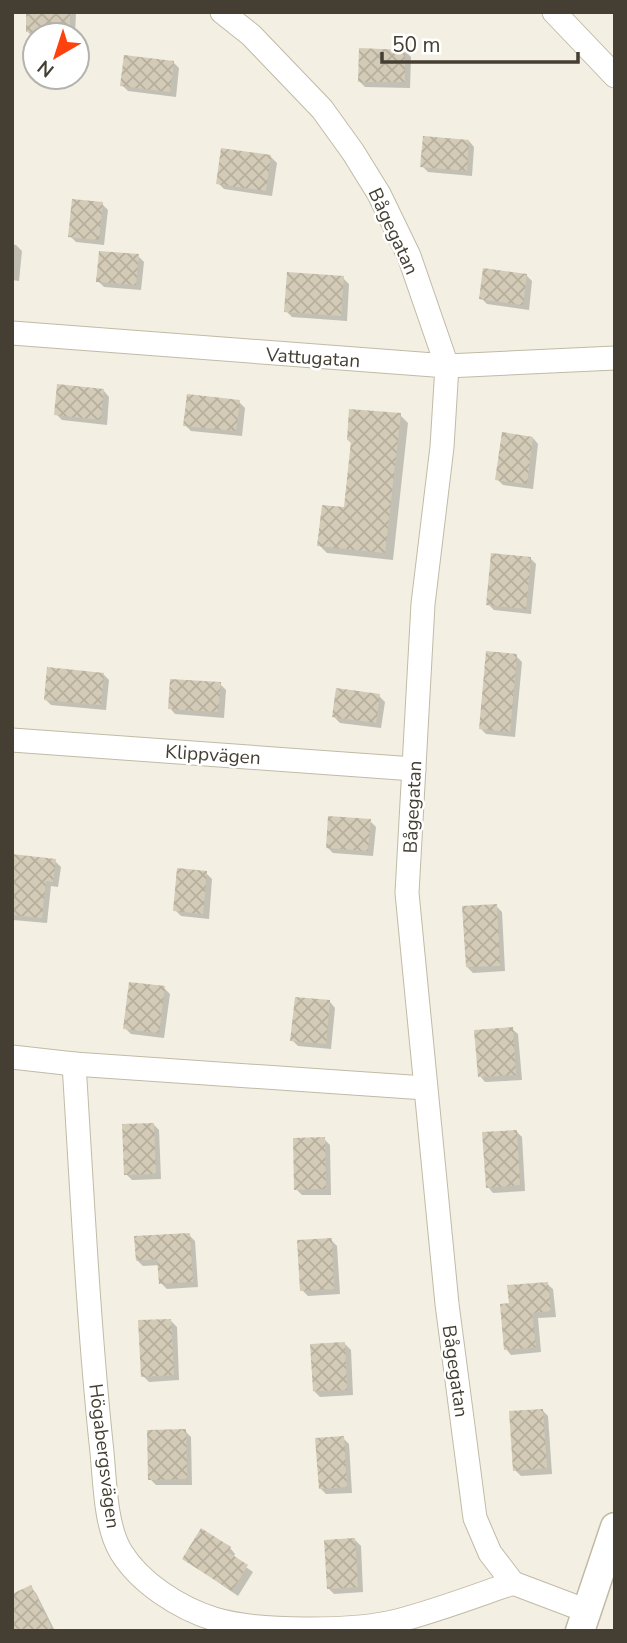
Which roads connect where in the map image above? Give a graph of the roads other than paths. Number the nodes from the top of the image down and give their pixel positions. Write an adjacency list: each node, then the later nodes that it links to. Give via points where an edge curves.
1 (222, 12): 6 (street, Bågegatan, via 251,35 322,109 366,173 409,256)
2 (554, 12): 3 (street)
3 (615, 76)
4 (12, 334): 6 (street, Vattugatan)
5 (615, 358): 6 (street, Vattugatan)
6 (447, 366): 8 (street, Bågegatan, via 423,604)
7 (12, 740): 8 (street, Klippvägen)
8 (414, 769): 11 (street, Bågegatan, via 407,893)
9 (12, 1057): 10 (street)
10 (74, 1064): 11 (street); 13 (street, Högabergsvägen, via 94,1375 109,1514 121,1552 136,1572 213,1619 282,1628 357,1628 396,1621)
11 (425, 1088): 13 (street, Bågegatan, via 475,1518 490,1553)
12 (615, 1527): 14 (street)
13 (513, 1583): 14 (street)
14 (584, 1621)

